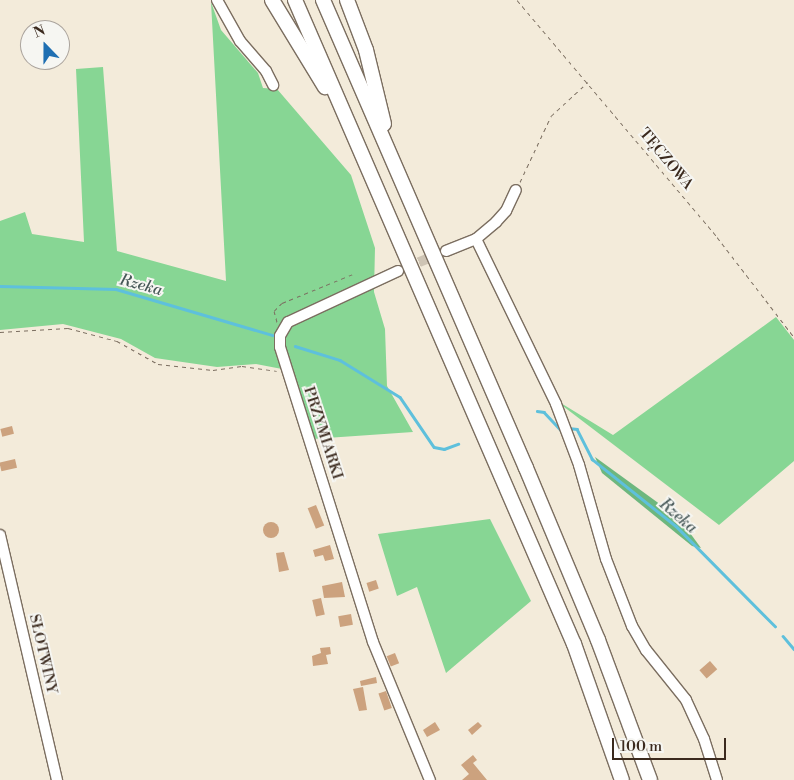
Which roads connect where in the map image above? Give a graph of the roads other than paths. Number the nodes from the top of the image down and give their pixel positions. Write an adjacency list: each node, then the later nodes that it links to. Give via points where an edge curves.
1 (217, 0): 6 (street, via 240,41 266,71)
2 (272, 0): 7 (highway)
3 (294, 0): 7 (highway)
4 (323, 0): 8 (highway)
5 (347, 0): 8 (highway, via 366,50)
6 (273, 86)
7 (357, 140): 16 (highway, via 574,644)
8 (390, 154): 17 (highway, via 595,631)
9 (516, 190): 10 (street, via 506,211)
10 (476, 239): 11 (street); 18 (street, via 556,404 579,465 606,559 632,626 646,650 686,700 704,739)
11 (446, 251)
12 (398, 271): 15 (street, PRZYMIARKI, via 303,314 282,328 280,347 373,642)
13 (0, 535): 14 (street, SŁOTWINY)
14 (57, 780)
15 (430, 780)
16 (622, 780)
17 (650, 780)
18 (716, 780)

